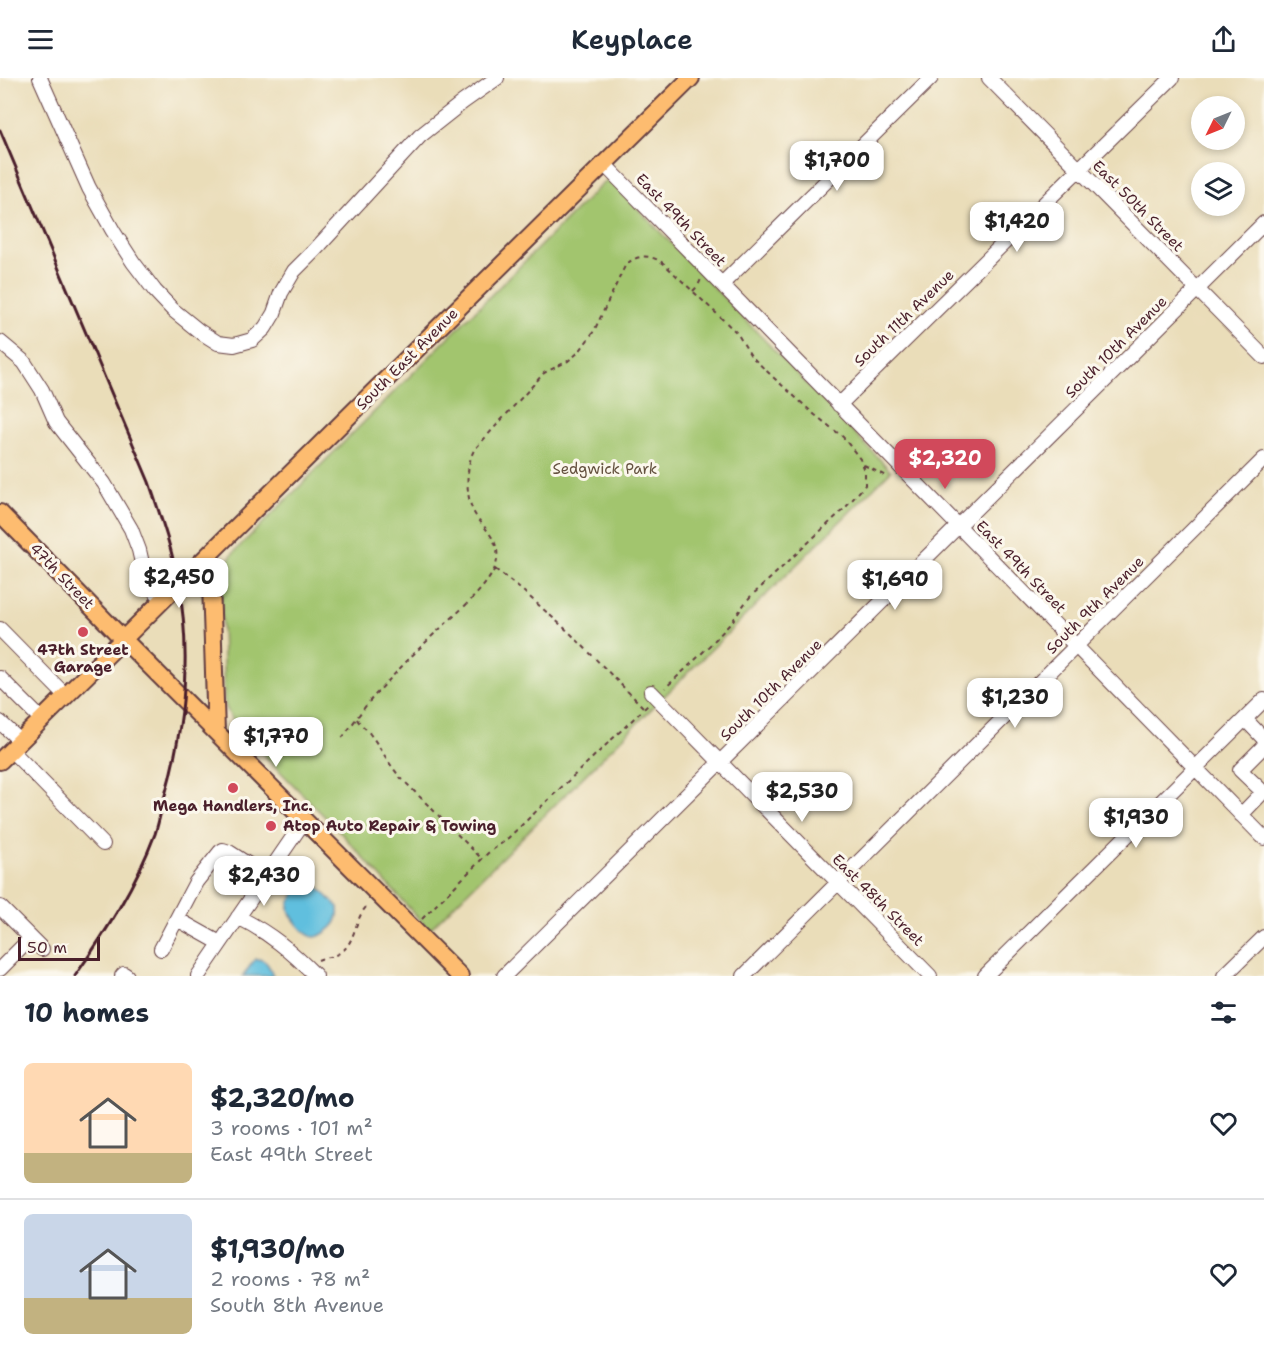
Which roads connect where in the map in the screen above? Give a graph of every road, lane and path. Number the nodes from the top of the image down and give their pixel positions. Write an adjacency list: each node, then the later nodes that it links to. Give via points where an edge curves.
1 (40, 78): 2 (street, via 89,188 133,262 173,310 218,343 234,345 252,340 265,328 294,270 420,136)
2 (497, 78)
3 (691, 78): 7 (main road, South East Avenue)
4 (931, 78): 10 (street)
5 (989, 78): 8 (street, East 50th Street)
6 (1172, 78): 8 (street, South 11th Avenue)
7 (604, 164): 10 (street, East 49th Street); 20 (main road, South East Avenue)
8 (1079, 170): 11 (street, East 50th Street); 14 (street, South 11th Avenue)
9 (1264, 223): 11 (street, South 10th Avenue)
10 (722, 284): 14 (street, East 49th Street)
11 (1198, 290): 13 (street, East 50th Street); 19 (street, South 10th Avenue)
12 (0, 342): 22 (street, via 24,362 56,422 104,483 131,529 146,576)
13 (1264, 357)
14 (839, 405): 19 (street, East 49th Street)
15 (1264, 459): 25 (street, South 9th Avenue)
16 (864, 465): 17 (path); 21 (path, via 843,437 751,356 737,333 663,263 652,257 634,258 625,266 594,331 579,352 544,374 472,454 469,498 473,511 495,543); 27 (path, via 865,485 846,507 749,596 726,628)
17 (886, 476)
18 (2, 520): 24 (main road, 47th Street)
19 (958, 526): 25 (street, East 49th Street); 40 (street, South 10th Avenue)
20 (210, 554): 22 (main road, South East Avenue); 35 (main road)
21 (495, 569): 30 (path, via 572,635); 31 (path, via 465,605 373,697)
22 (164, 600): 24 (main road, South East Avenue)
23 (2, 635): 28 (street)
24 (124, 640): 28 (main road, South East Avenue); 35 (main road, 47th Street)
25 (1076, 647): 41 (street, East 49th Street); 48 (street, South 9th Avenue)
26 (0, 678): 33 (street)
27 (653, 695): 30 (path); 40 (street, East 48th Street)
28 (66, 696): 33 (main road, South East Avenue)
29 (1264, 700): 32 (street)
30 (644, 708): 46 (path, via 505,842)
31 (357, 719): 36 (path); 46 (path, via 401,778)
32 (1245, 719): 37 (street); 41 (street)
33 (42, 720): 39 (main road, South East Avenue)
34 (0, 722): 39 (street)
35 (216, 732): 43 (main road, 47th Street)
36 (342, 738)
37 (1264, 739)
38 (1264, 746): 42 (street, via 1240,770 1263,792)
39 (10, 751): 45 (street)
40 (720, 763): 48 (street, East 48th Street); 66 (street, South 10th Avenue)
41 (1195, 768): 42 (street, East 49th Street); 69 (street)
42 (1241, 814): 44 (street, East 49th Street)
43 (304, 821): 47 (street); 65 (main road, 47th Street)
44 (1264, 838)
45 (103, 844)
46 (482, 859): 53 (path)
47 (266, 876): 51 (street); 52 (street, via 223,850 196,882)
48 (838, 883): 67 (street, South 9th Avenue); 68 (street, East 48th Street)
49 (367, 906): 59 (path, via 346,947)
50 (0, 908): 55 (street)
51 (238, 917): 56 (street); 64 (street, via 271,935)
52 (177, 919): 56 (street); 58 (street)
53 (422, 920)
54 (1264, 937): 70 (street)
55 (31, 938): 57 (street); 60 (street)
56 (220, 943): 63 (street)
57 (42, 949)
58 (161, 949)
59 (316, 962)
60 (0, 969)
61 (122, 976): 62 (street)
62 (128, 976)
63 (198, 976)
64 (316, 976)
65 (460, 976)
66 (504, 976)
67 (744, 976)
68 (930, 976)
69 (985, 976)
70 (1224, 976)

